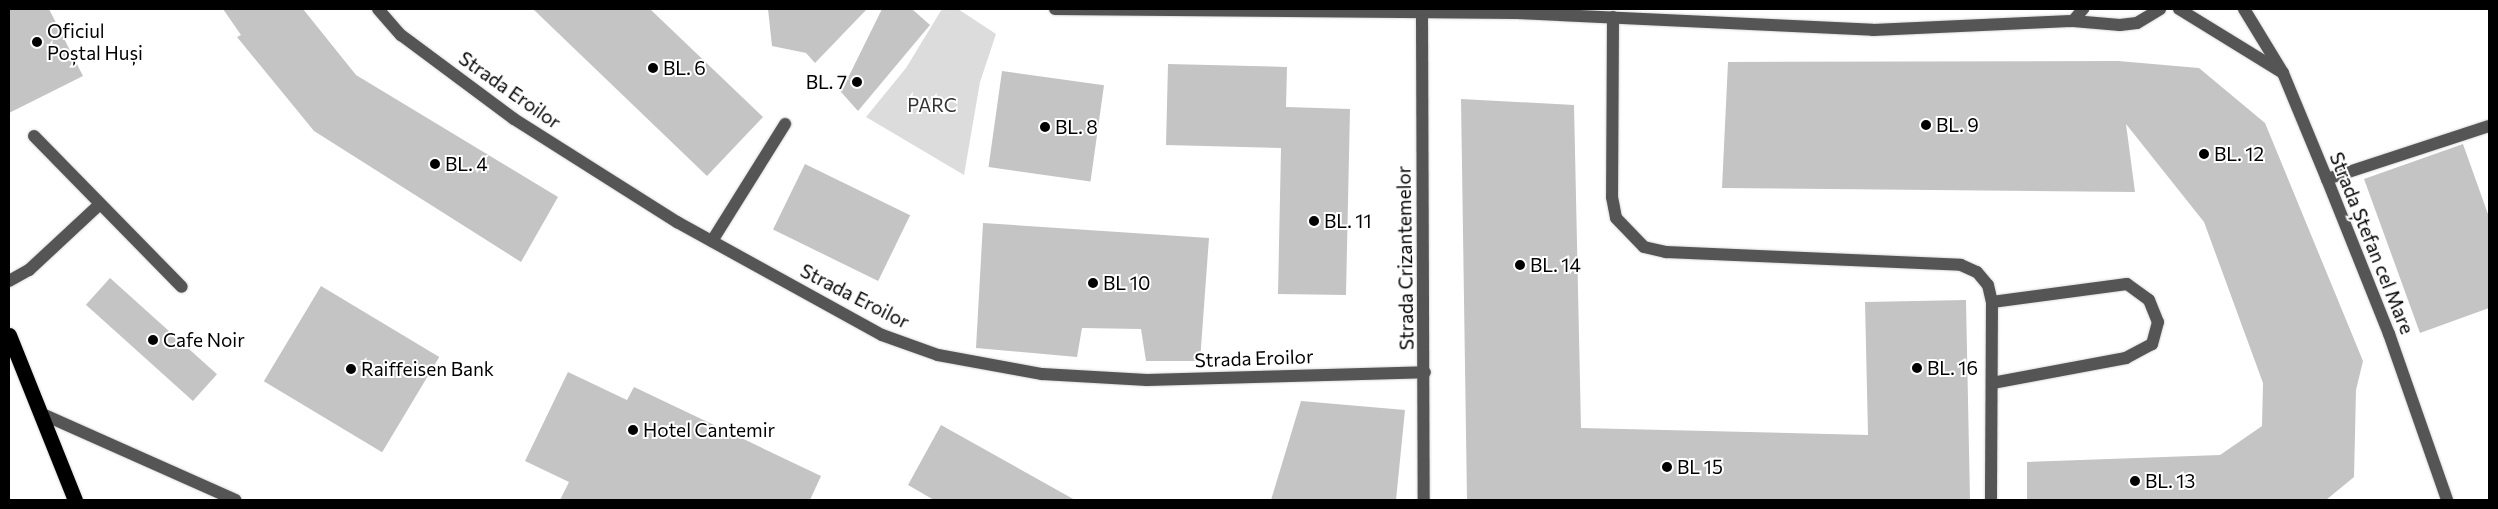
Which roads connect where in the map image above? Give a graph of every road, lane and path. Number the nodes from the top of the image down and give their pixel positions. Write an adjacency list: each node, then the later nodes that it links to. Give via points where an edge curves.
1 (378, 9): 17 (street, Strada Eroilor, via 401,35 514,119)
2 (1055, 9): 8 (street)
3 (2083, 9): 10 (street)
4 (2160, 9): 10 (street, via 2137,23 2120,26)
5 (2179, 9): 11 (street)
6 (2244, 9): 11 (street, Strada Ștefan cel Mare)
7 (1516, 11): 8 (street); 9 (street)
8 (1422, 16): 22 (street, Strada Crizantemelor)
9 (1613, 17): 10 (street, via 1873,30); 20 (street, via 1612,197 1616,218 1628,236 1644,247 1666,252 1961,266 1977,272 1988,285)
10 (2072, 21)
11 (2283, 74): 15 (street, Strada Ștefan cel Mare)
12 (785, 124): 17 (street)
13 (2489, 126): 15 (street)
14 (34, 136): 16 (street)
15 (2327, 179): 29 (street, Strada Ștefan cel Mare, via 2389,334)
16 (98, 205): 18 (street, via 29,270); 19 (street)
17 (712, 241): 22 (street, Strada Eroilor, via 882,335 947,356 1042,374 1147,380)
18 (9, 281)
19 (182, 287)
20 (1992, 302): 23 (street); 23 (street, via 2127,284 2149,300 2158,322 2152,344 2126,358)
21 (9, 335): 24 (highway)
22 (1425, 372): 27 (street, Strada Crizantemelor)
23 (1992, 383): 28 (street)
24 (40, 413): 25 (highway); 26 (street)
25 (75, 500)
26 (235, 500)
27 (1424, 500)
28 (1992, 500)
29 (2447, 500)

